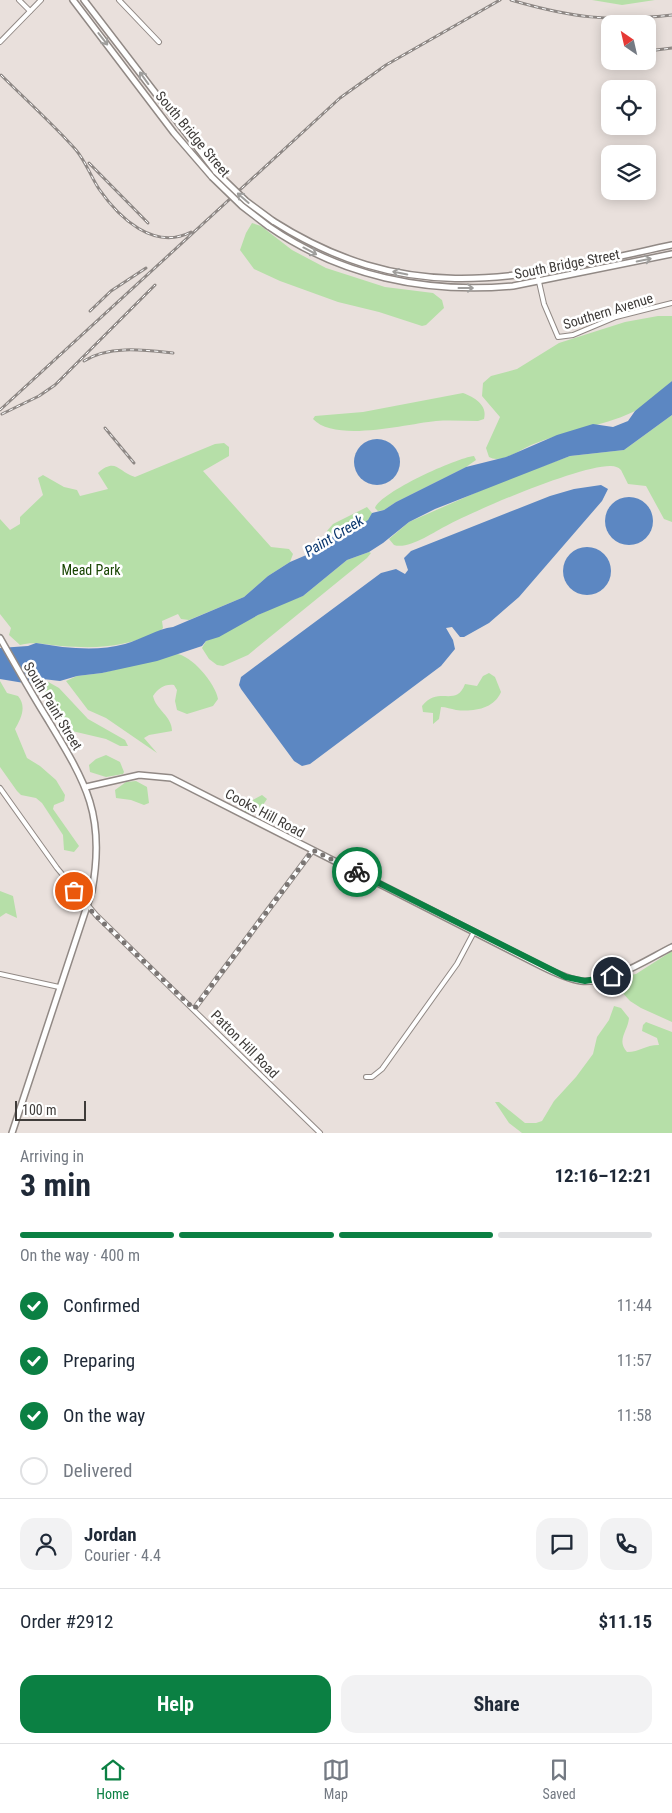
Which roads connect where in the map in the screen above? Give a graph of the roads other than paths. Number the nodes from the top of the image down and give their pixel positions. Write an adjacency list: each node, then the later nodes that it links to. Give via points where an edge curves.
1 (18, 0): 6 (street)
2 (41, 0): 6 (street)
3 (73, 0): 12 (main road, South Bridge Street, one-way to 12, bridge, via 174,133 212,177 268,226 315,254 360,272 396,281 436,288 489,288)
4 (84, 0): 11 (main road, South Bridge Street, one-way to 4, bridge, via 479,280 403,274 320,247 273,221 216,172)
5 (119, 0): 8 (street)
6 (30, 11): 7 (street)
7 (0, 42)
8 (159, 42)
9 (672, 245): 11 (main road, South Bridge Street)
10 (672, 254): 12 (main road, South Bridge Street, one-way to 10)
11 (537, 273): 12 (street, Southern Avenue)
12 (538, 282): 13 (street, Southern Avenue, via 554,332 562,338 616,317)
13 (672, 303)
14 (0, 638): 15 (main road, South Paint Street)
15 (86, 787): 17 (main road, Cooks Hill Road, via 139,775 171,778); 18 (main road, South Paint Street, via 95,819 98,854)
16 (0, 788): 18 (street, Patton Hill Road)
17 (313, 850): 19 (main road, Cooks Hill Road); 23 (street)
18 (87, 904): 22 (main road, South Paint Street); 23 (street, Patton Hill Road)
19 (474, 932): 20 (main road, Cooks Hill Road, via 556,973 585,981 612,976); 24 (street, via 457,964 382,1068 372,1077)
20 (672, 947)
21 (0, 974): 22 (street)
22 (59, 988): 25 (main road, South Paint Street)
23 (194, 1009): 26 (street, Patton Hill Road)
24 (366, 1077)
25 (12, 1133)
26 (320, 1133)

